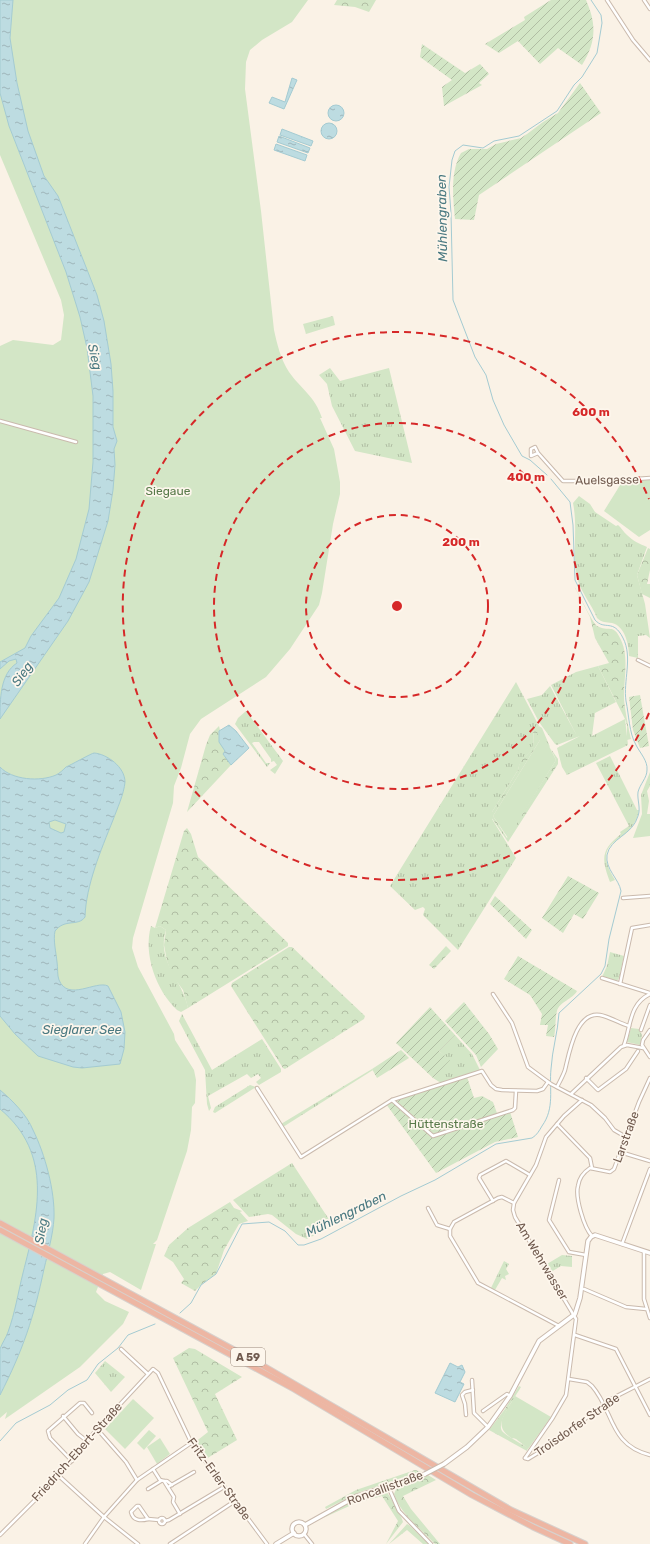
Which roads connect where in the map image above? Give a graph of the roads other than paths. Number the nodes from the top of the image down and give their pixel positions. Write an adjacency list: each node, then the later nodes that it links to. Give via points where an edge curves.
1 (607, 0): 4 (street, via 633,40)
2 (644, 0): 3 (street)
3 (650, 9)
4 (650, 60)
5 (0, 421): 6 (street)
6 (76, 442)
7 (538, 453): 8 (street, Auelsgasse, via 564,480 608,482)
8 (650, 478)
9 (638, 660): 10 (street)
10 (650, 666)
11 (650, 896): 12 (street)
12 (623, 898)
13 (650, 925): 15 (street, via 632,928)
14 (602, 978): 15 (street)
15 (620, 984): 17 (street)
16 (493, 994): 28 (street, via 512,1023 526,1066)
17 (650, 994): 19 (street, via 637,1004)
18 (650, 1005): 20 (street)
19 (629, 1026): 22 (street); 28 (street, via 599,1015 583,1021 578,1028 564,1071)
20 (641, 1030)
21 (650, 1030): 23 (street, via 643,1040)
22 (624, 1045): 23 (street); 26 (street)
23 (643, 1048): 25 (street)
24 (638, 1051): 26 (street, via 626,1069 598,1090)
25 (650, 1057)
26 (586, 1078): 31 (street)
27 (650, 1078): 35 (street, Larstraße)
28 (552, 1084): 30 (street, via 537,1091); 31 (street)
29 (258, 1088): 32 (street, via 301,1157)
30 (516, 1091): 32 (street, via 496,1089 482,1071); 32 (street, via 515,1108 512,1111 433,1136)
31 (570, 1094): 33 (street)
32 (392, 1100)
33 (582, 1100): 34 (street); 35 (street, via 601,1114 616,1132)
34 (556, 1124): 38 (street, via 590,1158); 40 (street, via 546,1137)
35 (626, 1136): 36 (street, Larstraße)
36 (620, 1152): 37 (street); 38 (street, Larstraße, via 612,1171)
37 (650, 1161)
38 (592, 1168): 48 (street, via 584,1174 577,1189 585,1228)
39 (650, 1169): 49 (street)
40 (530, 1175): 42 (street, via 506,1161 480,1175 479,1178); 43 (street)
41 (559, 1180): 52 (street, via 549,1220 569,1252)
42 (493, 1200): 43 (street, via 502,1197); 46 (street, via 457,1221)
43 (514, 1203): 55 (street, Am Wehrwasser, via 515,1217)
44 (428, 1208): 46 (street, via 438,1225)
45 (0, 1223): 106 (highway, A 59, via 266,1367 511,1510)
46 (450, 1229): 57 (street, via 450,1236 478,1283)
47 (0, 1230): 105 (highway, A 59, via 294,1389 472,1495)
48 (592, 1236): 49 (street); 52 (street, via 588,1241)
49 (622, 1244): 50 (street)
50 (644, 1252): 51 (street); 54 (street)
51 (650, 1253)
52 (586, 1255): 55 (street)
53 (584, 1289): 54 (street, via 628,1308)
54 (646, 1309): 56 (street)
55 (575, 1314): 57 (street, Roncallistraße); 58 (street)
56 (650, 1318)
57 (559, 1327): 67 (street, Roncallistraße, via 542,1338 536,1346)
58 (575, 1335): 62 (street); 65 (street, via 615,1348)
59 (121, 1349): 61 (street)
60 (153, 1369): 61 (street, Friedrich-Ebert-Straße); 77 (street, Fritz-Erler-Straße, via 158,1373)
61 (148, 1374): 75 (street, Friedrich-Ebert-Straße)
62 (569, 1379): 68 (street, via 587,1382 592,1386); 68 (street, Troisdorfer Straße, via 563,1402 525,1458 528,1459 551,1445)
63 (650, 1379): 65 (street, Troisdorfer Straße)
64 (472, 1380): 66 (street)
65 (635, 1386): 68 (street, Troisdorfer Straße); 71 (street)
66 (473, 1390): 73 (street, via 462,1395 466,1404); 74 (street, via 474,1413)
67 (510, 1396): 69 (street, via 506,1394); 74 (street, Roncallistraße)
68 (602, 1405): 78 (street, via 622,1438 632,1447)
69 (483, 1411)
70 (92, 1413): 72 (street, via 81,1403)
71 (650, 1415)
72 (63, 1416): 76 (street); 79 (street, via 47,1433)
73 (466, 1416)
74 (488, 1427): 86 (street, Roncallistraße, bridge, via 468,1447 444,1464 425,1474)
75 (97, 1429): 76 (street, Friedrich-Ebert-Straße); 83 (street, via 126,1462)
76 (87, 1442): 79 (street, Friedrich-Ebert-Straße)
77 (191, 1443): 80 (street); 88 (street, Fritz-Erler-Straße)
78 (650, 1454)
79 (72, 1461): 82 (street, Friedrich-Ebert-Straße)
80 (153, 1469): 83 (street); 84 (street)
81 (194, 1472): 85 (street)
82 (59, 1476): 92 (street); 97 (street, Friedrich-Ebert-Straße)
83 (137, 1480): 92 (street)
84 (163, 1481): 85 (street); 87 (street); 89 (street)
85 (172, 1485): 87 (street)
86 (388, 1486): 94 (street, Roncallistraße, via 348,1500); 104 (street, via 399,1511)
87 (168, 1487): 91 (street)
88 (224, 1487): 90 (street, Fritz-Erler-Straße); 91 (street)
89 (148, 1489)
90 (235, 1501): 100 (street); 101 (street, Fritz-Erler-Straße)
91 (180, 1514): 93 (street, via 165,1521 162,1518)
92 (104, 1517): 98 (street); 99 (street)
93 (148, 1519): 93 (street, via 140,1506 131,1512 136,1519)
94 (305, 1525): 95 (street, via 301,1522 296,1523 292,1527); 96 (street)
95 (294, 1533): 96 (street); 102 (street)
96 (304, 1534): 103 (street)
97 (0, 1535)
98 (85, 1544)
99 (138, 1544)
100 (170, 1544)
101 (267, 1544)
102 (276, 1544)
103 (312, 1544)
104 (431, 1544)
105 (570, 1544)
106 (585, 1544)

